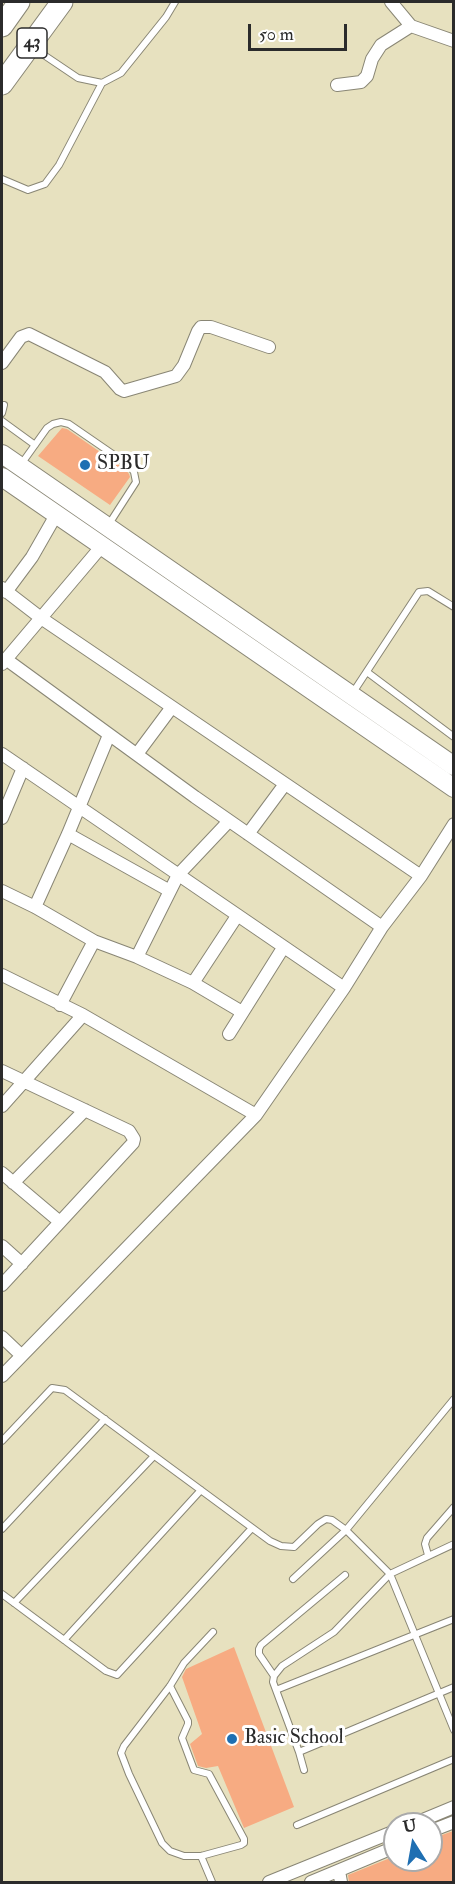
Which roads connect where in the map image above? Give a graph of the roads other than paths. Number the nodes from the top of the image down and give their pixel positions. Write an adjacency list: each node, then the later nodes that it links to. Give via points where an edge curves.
1 (19, 2): 5 (highway, 43)
2 (62, 2): 8 (highway, 43)
3 (175, 2): 9 (lane, via 121,73)
4 (391, 2): 6 (street)
5 (2, 26)
6 (411, 26): 7 (street); 11 (street, via 381,45 361,82)
7 (453, 41)
8 (30, 46): 9 (lane, via 78,78); 10 (highway, 43)
9 (102, 83): 12 (lane, via 45,184 28,190)
10 (2, 84)
11 (337, 86)
12 (2, 179)
13 (269, 347): 14 (street, via 201,327 176,376 124,391 105,372 32,335 21,336)
14 (2, 363)
15 (4, 405): 16 (lane)
16 (2, 413)
17 (2, 421): 18 (lane)
18 (35, 445): 20 (lane); 23 (lane, via 47,428 65,423 130,466 136,482)
19 (2, 454): 20 (main road)
20 (20, 466): 23 (main road)
21 (2, 477): 22 (main road)
22 (56, 515): 24 (main road); 25 (street, via 32,557)
23 (108, 526): 30 (main road)
24 (101, 547): 27 (street); 39 (main road)
25 (4, 590): 27 (street)
26 (453, 608): 29 (lane, via 428,591 419,592)
27 (41, 618): 28 (street); 31 (street)
28 (4, 663): 32 (street)
29 (367, 672): 30 (lane); 33 (lane)
30 (351, 695): 36 (main road)
31 (172, 707): 35 (street); 38 (street)
32 (109, 735): 35 (street); 40 (street)
33 (453, 737)
34 (2, 754): 37 (street)
35 (137, 754): 42 (street)
36 (453, 766)
37 (23, 768): 40 (street); 41 (street)
38 (285, 784): 45 (street); 47 (street)
39 (453, 788)
40 (79, 805): 44 (street); 46 (street)
41 (2, 818)
42 (229, 821): 45 (street); 46 (street)
43 (453, 824): 47 (street)
44 (68, 834): 49 (street); 50 (street)
45 (248, 834): 52 (street)
46 (178, 875): 49 (street); 51 (street)
47 (421, 876): 52 (street)
48 (2, 891): 50 (street)
49 (170, 891): 55 (street)
50 (35, 907): 53 (street)
51 (237, 915): 54 (street); 57 (street)
52 (382, 927): 58 (street)
53 (94, 941): 55 (street); 59 (street)
54 (284, 948): 58 (street); 60 (street)
55 (138, 957): 57 (street)
56 (2, 975): 59 (street)
57 (193, 983): 60 (street)
58 (344, 988): 67 (street)
59 (60, 1005): 61 (street)
60 (242, 1012): 62 (street)
61 (83, 1015): 64 (street); 67 (street)
62 (229, 1034)
63 (2, 1071): 64 (street)
64 (25, 1082): 65 (street); 66 (street)
65 (2, 1106)
66 (85, 1110): 69 (street); 70 (street, via 129,1131 134,1143)
67 (256, 1115): 75 (street)
68 (2, 1173): 69 (street)
69 (13, 1183): 70 (street)
70 (60, 1222): 72 (street)
71 (2, 1246): 72 (street)
72 (22, 1264): 73 (street)
73 (2, 1285)
74 (2, 1337): 75 (street)
75 (21, 1355): 76 (street)
76 (2, 1376)
77 (453, 1399): 85 (lane)
78 (105, 1419): 79 (lane, via 65,1390 52,1388); 80 (lane); 84 (lane)
79 (2, 1441)
80 (154, 1456): 81 (lane); 92 (lane)
81 (201, 1490): 83 (lane); 96 (lane)
82 (453, 1507): 87 (lane, via 427,1538)
83 (252, 1528): 85 (lane, via 270,1541 289,1547 294,1547 326,1519); 96 (lane, via 117,1675)
84 (2, 1530)
85 (346, 1530): 88 (lane); 90 (lane)
86 (453, 1544): 87 (lane)
87 (429, 1555): 88 (lane)
88 (390, 1574): 95 (lane); 97 (lane, via 334,1632 282,1666)
89 (345, 1575): 97 (lane, via 261,1645 259,1654)
90 (292, 1579)
91 (2, 1594): 92 (lane)
92 (14, 1603): 96 (lane)
93 (453, 1619): 95 (lane)
94 (213, 1632): 98 (lane, via 184,1663)
95 (415, 1635): 100 (lane); 101 (lane)
96 (64, 1640)
97 (274, 1676): 100 (lane)
98 (170, 1686): 109 (lane, via 121,1753 162,1843 184,1856); 109 (lane, via 188,1721 182,1738 194,1770 209,1774 244,1839 241,1845)
99 (453, 1688): 101 (lane)
100 (276, 1690): 103 (lane)
101 (440, 1693): 102 (lane); 103 (lane)
102 (453, 1730)
103 (299, 1752): 105 (lane)
104 (453, 1759): 106 (lane)
105 (304, 1770)
106 (297, 1825)
107 (383, 1836): 112 (street)
108 (383, 1854): 110 (street)
109 (201, 1856): 111 (lane)
110 (340, 1877): 113 (street)
111 (213, 1882)
112 (269, 1882)
113 (311, 1882)

